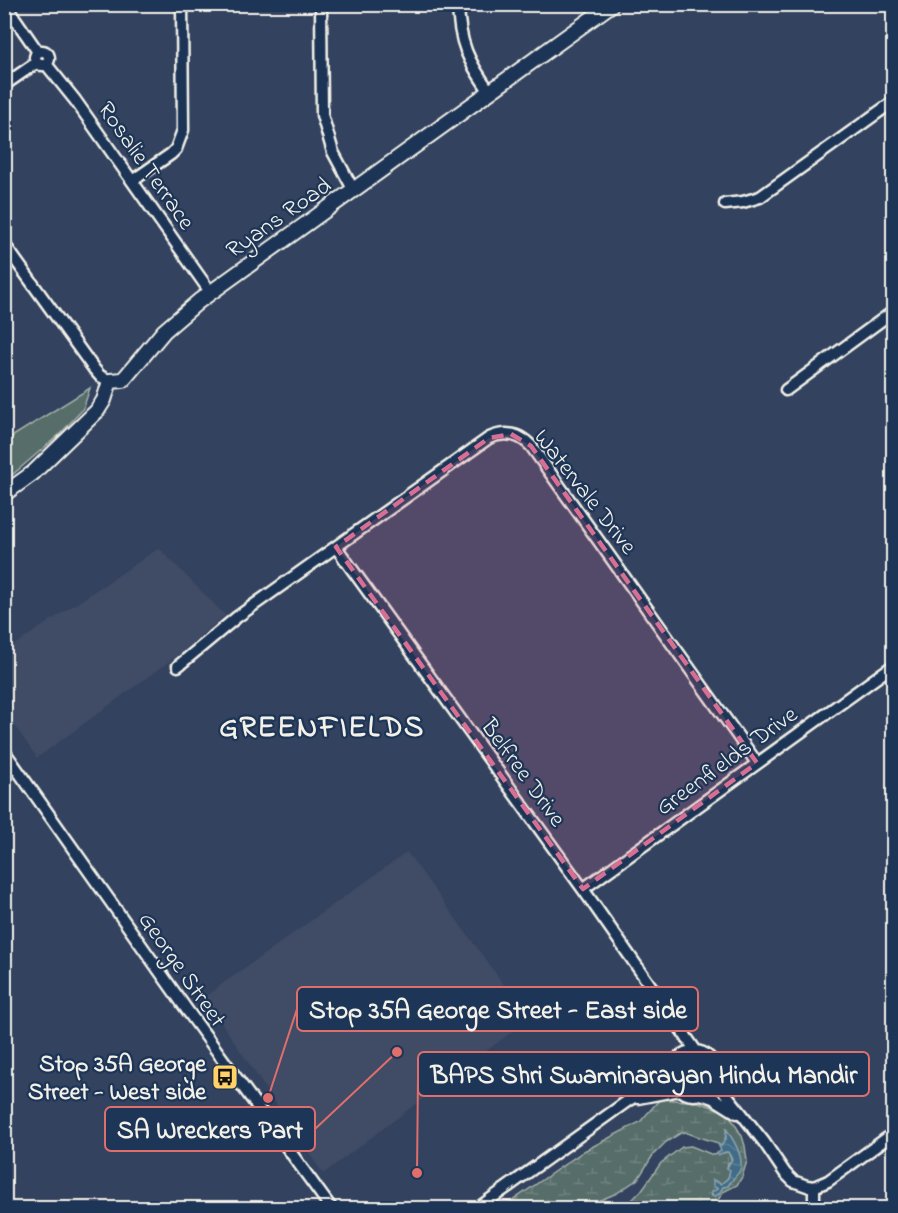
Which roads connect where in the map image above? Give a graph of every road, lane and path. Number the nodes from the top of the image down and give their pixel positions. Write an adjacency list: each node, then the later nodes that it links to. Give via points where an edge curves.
1 (5, 4): 6 (street, Rosalie Terrace)
2 (182, 4): 10 (street, via 181,137 171,154)
3 (321, 4): 11 (street, via 322,115 333,152)
4 (458, 4): 8 (street, via 458,25 468,60)
5 (612, 4): 8 (street, Ryans Road)
6 (40, 60): 7 (street); 10 (street, Rosalie Terrace, via 75,100)
7 (4, 86)
8 (490, 92): 11 (street, Ryans Road)
9 (894, 102): 12 (street, via 760,197)
10 (132, 180): 14 (street, Rosalie Terrace)
11 (354, 190): 14 (street, Ryans Road)
12 (725, 204)
13 (6, 249): 16 (street, via 94,369)
14 (211, 293): 16 (street, Ryans Road, via 164,331 123,380)
15 (894, 311): 17 (street)
16 (110, 381): 18 (street, via 97,411 33,473)
17 (786, 390)
18 (4, 494)
19 (336, 547): 21 (street, Watervale Drive, via 237,617); 23 (street, Watervale Drive, via 492,437 511,434 525,440); 24 (street, Belfree Drive)
20 (894, 665): 23 (street, Greenfields Drive)
21 (178, 666)
22 (4, 751): 36 (street, George Street)
23 (758, 763): 24 (street, Greenfields Drive)
24 (583, 889): 25 (street, Belfree Drive)
25 (676, 1024): 26 (street, Belfree Drive); 27 (street, Belfree Drive)
26 (696, 1051): 27 (street); 29 (street, via 711,1058 717,1072)
27 (678, 1058): 28 (street)
28 (672, 1071): 30 (street); 32 (street)
29 (715, 1080): 31 (street); 33 (street)
30 (680, 1090): 31 (street); 32 (street)
31 (701, 1094): 33 (street)
32 (629, 1100): 37 (street)
33 (743, 1117): 35 (street, via 793,1181)
34 (894, 1133): 35 (street)
35 (814, 1187): 38 (street)
36 (331, 1209)
37 (478, 1209)
38 (814, 1209)

